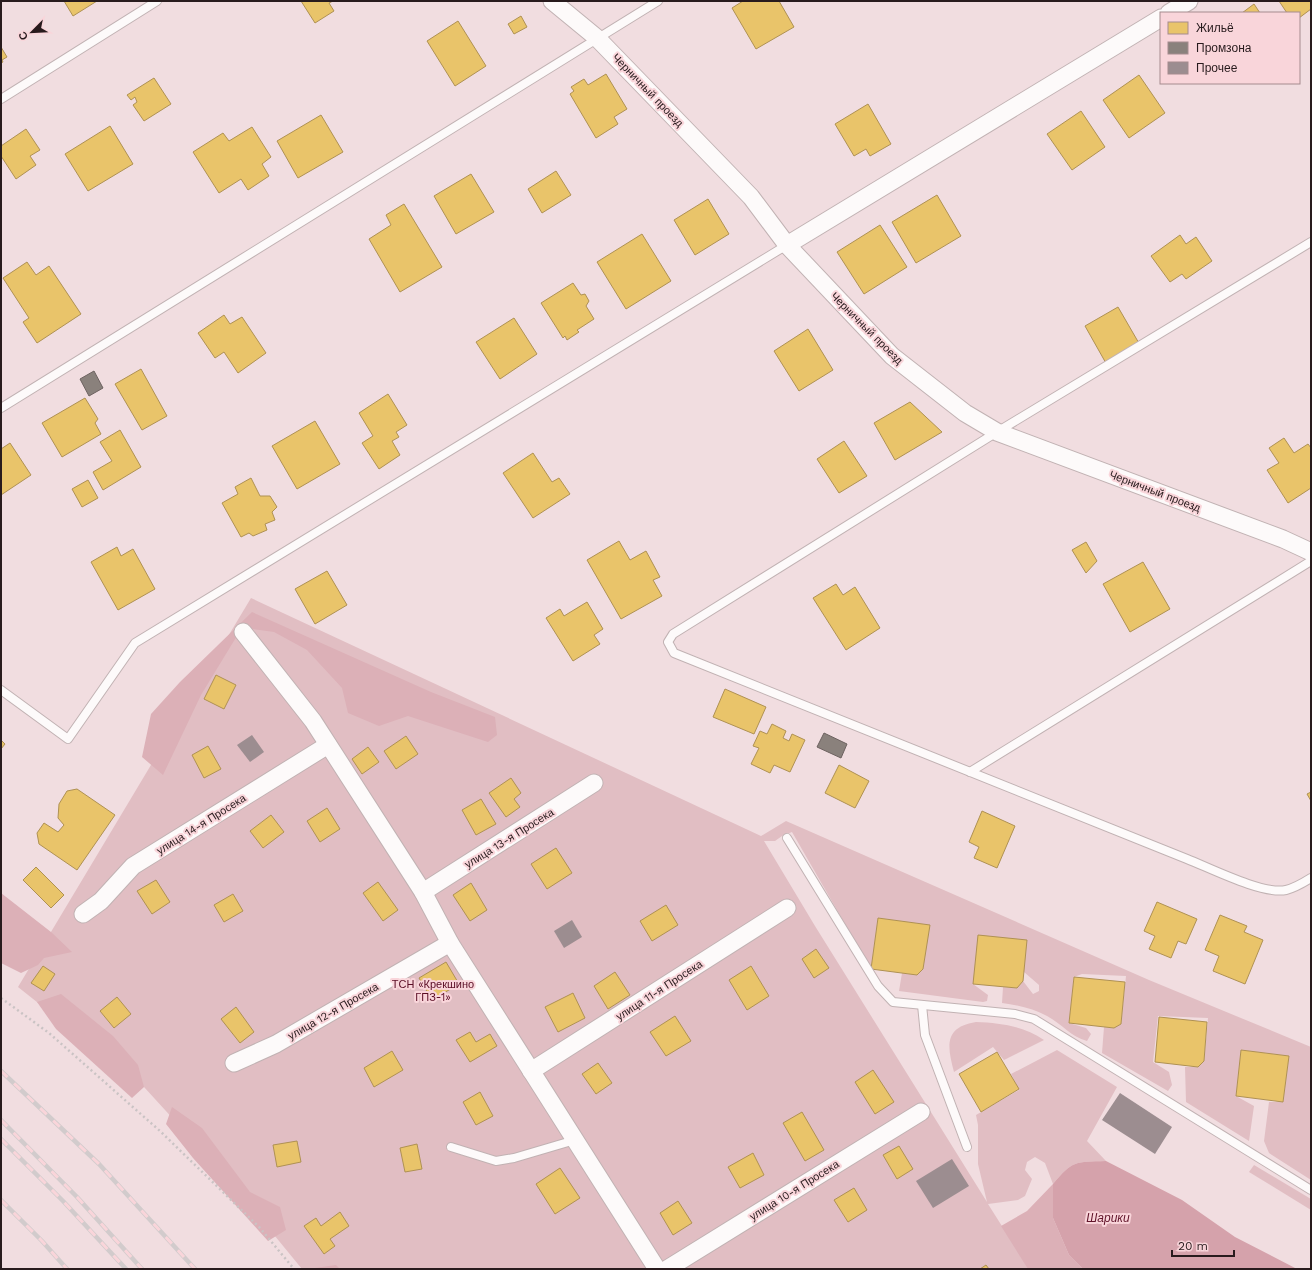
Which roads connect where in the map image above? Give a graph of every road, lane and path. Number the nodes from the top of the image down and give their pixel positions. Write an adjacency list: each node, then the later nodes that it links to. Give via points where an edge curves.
1 (158, 1): 8 (lane)
2 (552, 1): 7 (street, Черничный проезд)
3 (658, 1): 7 (lane)
4 (1189, 1): 5 (street)
5 (1171, 12)
6 (1160, 19): 10 (street)
7 (597, 38): 10 (street, Черничный проезд, via 751,197); 11 (lane)
8 (1, 99)
9 (1311, 242): 12 (lane)
10 (787, 245): 12 (street, Черничный проезд, via 892,356 965,413); 16 (lane, via 135,644 68,739)
11 (1, 408)
12 (997, 432): 13 (street, Черничный проезд, via 1283,539); 18 (lane, via 673,634 668,642 674,653)
13 (1311, 552)
14 (1311, 562): 18 (lane)
15 (243, 632): 17 (street, via 313,721)
16 (1, 690)
17 (328, 745): 22 (street); 24 (street, улица 14-я Просека, via 134,866)
18 (970, 772): 21 (lane, via 1266,890 1285,890)
19 (594, 783): 22 (street, улица 13-я Просека)
20 (787, 838): 27 (lane, via 882,990 893,1002)
21 (1311, 878)
22 (423, 892): 25 (street)
23 (787, 908): 29 (street, улица 11-я Просека)
24 (84, 914)
25 (450, 942): 28 (street, улица 12-я Просека, via 276,1044); 29 (street)
26 (1, 998): 35 (path, via 49,1033 160,1131 260,1228)
27 (922, 1004): 33 (lane, via 924,1035); 34 (lane, via 1015,1014 1034,1019)
28 (234, 1063)
29 (531, 1071): 31 (street)
30 (920, 1112): 37 (street, улица 10-я Просека)
31 (575, 1140): 32 (lane, via 496,1161); 36 (street)
32 (451, 1146)
33 (967, 1147)
34 (1311, 1190)
35 (294, 1269)
36 (657, 1269)
37 (667, 1269)

